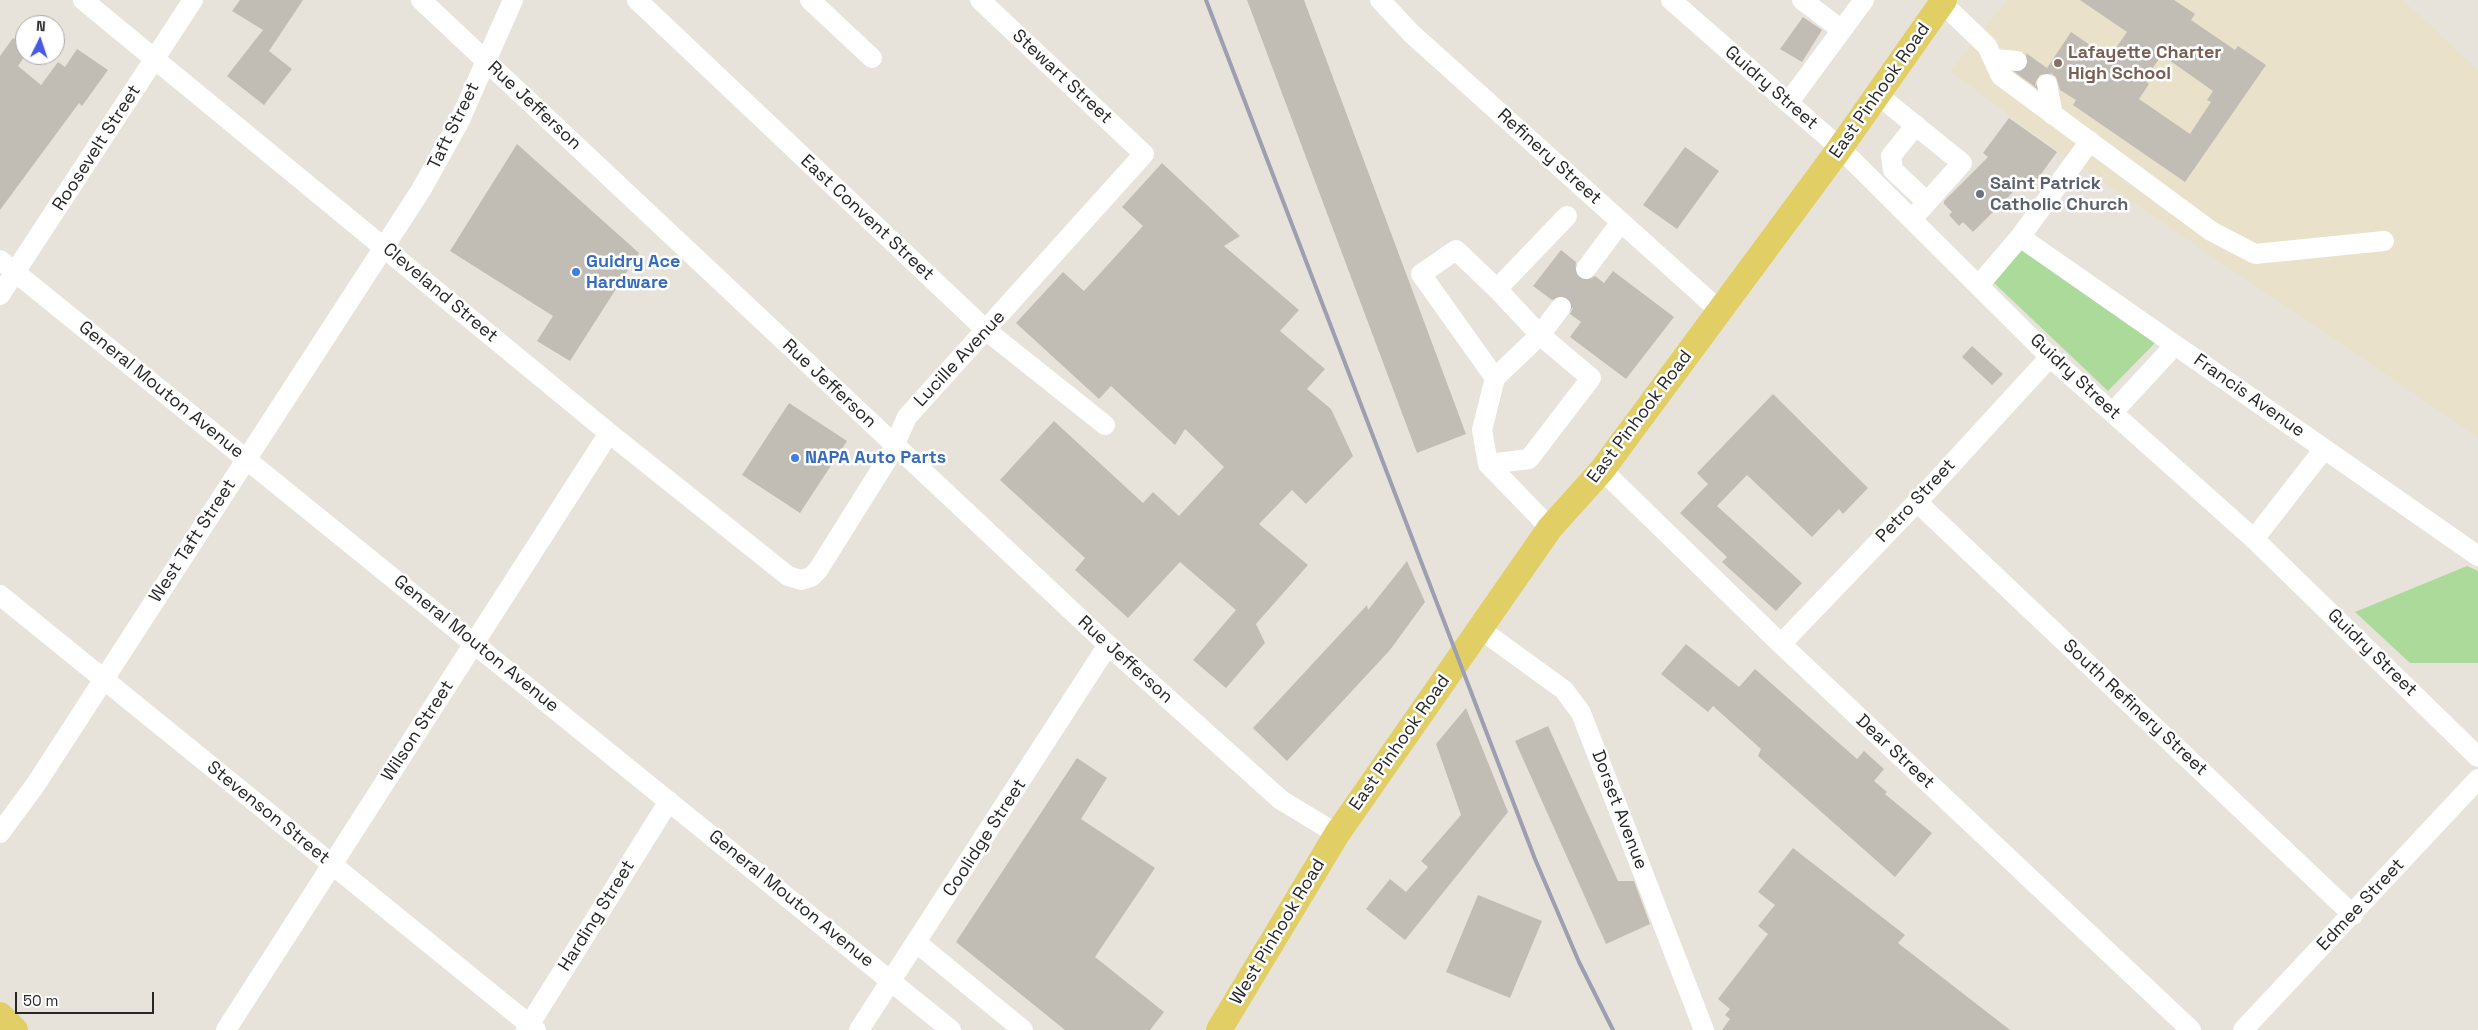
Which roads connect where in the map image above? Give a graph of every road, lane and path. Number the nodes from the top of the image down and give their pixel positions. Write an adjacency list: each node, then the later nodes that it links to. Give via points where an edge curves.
1 (84, 0): 16 (street, Cleveland Street)
2 (193, 0): 16 (street, Roosevelt Street)
3 (421, 0): 17 (street, Rue Jefferson)
4 (513, 0): 17 (street, Taft Street)
5 (637, 0): 41 (street, East Convent Street)
6 (810, 0): 15 (street)
7 (980, 0): 26 (street, Stewart Street)
8 (1380, 0): 30 (street, Refinery Street, via 1412,34)
9 (1671, 0): 21 (street, Guidry Street)
10 (1802, 0): 13 (street)
11 (1864, 0): 13 (street)
12 (1943, 1): 14 (street); 20 (main road, East Pinhook Road)
13 (1842, 30): 21 (street)
14 (1991, 53): 18 (street); 22 (street, via 2001,76)
15 (872, 58)
16 (156, 59): 33 (street, Cleveland Street); 34 (street, Roosevelt Street)
17 (485, 60): 33 (street, Taft Street, via 442,155); 49 (street, Rue Jefferson)
18 (2017, 61)
19 (2047, 84): 22 (street)
20 (1878, 95): 23 (street); 25 (main road, East Pinhook Road)
21 (1788, 103): 25 (street, Guidry Street)
22 (2053, 115): 24 (street)
23 (1916, 125): 27 (street, via 1891,156 1894,170); 27 (street, via 1962,163)
24 (2090, 141): 31 (street); 32 (street, via 2211,231 2255,254)
25 (1840, 148): 29 (street, Guidry Street); 40 (main road, East Pinhook Road)
26 (1144, 154): 41 (street, Lucille Avenue)
27 (1927, 202): 29 (street)
28 (1567, 216): 37 (street)
29 (1912, 219): 36 (street, Guidry Street)
30 (1621, 222): 35 (street); 40 (street, Refinery Street)
31 (2020, 237): 36 (street); 43 (street, Francis Avenue)
32 (2384, 241)
33 (385, 248): 48 (street, Cleveland Street); 51 (street, West Taft Street)
34 (7, 266): 38 (street, Roosevelt Street); 51 (street, General Mouton Avenue)
35 (1586, 269)
36 (1979, 285): 44 (street, Guidry Street)
37 (1497, 289): 42 (street); 45 (street, via 1456,250 1421,274)
38 (0, 295)
39 (1561, 307): 42 (street)
40 (1720, 311): 53 (main road, East Pinhook Road)
41 (987, 331): 47 (street, East Convent Street); 49 (street, Lucille Avenue, via 907,417)
42 (1540, 335): 45 (street); 52 (street, via 1591,378 1529,459)
43 (2175, 345): 46 (street); 50 (street, Francis Avenue)
44 (2050, 357): 46 (street, Guidry Street); 54 (street, Petro Street)
45 (1495, 378): 52 (street, via 1482,430)
46 (2113, 412): 56 (street, Guidry Street)
47 (1106, 425)
48 (609, 432): 58 (street, Cleveland Street, via 788,576); 61 (street, Wilson Street)
49 (895, 446): 58 (street, Lucille Avenue, via 818,570); 63 (street, Rue Jefferson)
50 (2324, 449): 56 (street); 57 (street, Francis Avenue)
51 (246, 458): 61 (street, General Mouton Avenue); 64 (street, West Taft Street)
52 (1488, 464): 55 (street)
53 (1602, 470): 55 (main road, East Pinhook Road); 62 (street, Dear Street)
54 (1917, 502): 62 (street, Petro Street); 71 (street, South Refinery Street)
55 (1550, 528): 60 (main road, East Pinhook Road)
56 (2254, 539): 65 (street, Guidry Street)
57 (2478, 556)
58 (801, 580)
59 (0, 595): 64 (street, Stevenson Street)
60 (1480, 629): 69 (main road, East Pinhook Road); 82 (street, Dorset Avenue, via 1564,690 1581,713)
61 (475, 642): 67 (street, General Mouton Avenue); 70 (street, Wilson Street)
62 (1780, 644): 83 (street, Dear Street)
63 (1108, 645): 69 (street, Rue Jefferson, via 1281,800); 72 (street, Coolidge Street)
64 (104, 679): 68 (street, West Taft Street, via 36,784); 70 (street, Stevenson Street)
65 (2478, 757)
66 (2478, 779): 71 (street, Edmee Street)
67 (669, 801): 73 (street, General Mouton Avenue); 75 (street, Harding Street)
68 (1, 829)
69 (1337, 834): 81 (main road, West Pinhook Road)
70 (331, 865): 75 (street, Stevenson Street); 77 (street, Wilson Street)
71 (2353, 915): 84 (street, Edmee Street)
72 (917, 943): 73 (street, Coolidge Street); 80 (street)
73 (892, 981): 78 (street, Coolidge Street); 79 (street, General Mouton Avenue)
74 (0, 1015): 76 (main road)
75 (530, 1028)
76 (15, 1030)
77 (226, 1030)
78 (859, 1030)
79 (951, 1030)
80 (1023, 1030)
81 (1219, 1030)
82 (1704, 1030)
83 (2191, 1030)
84 (2243, 1030)

